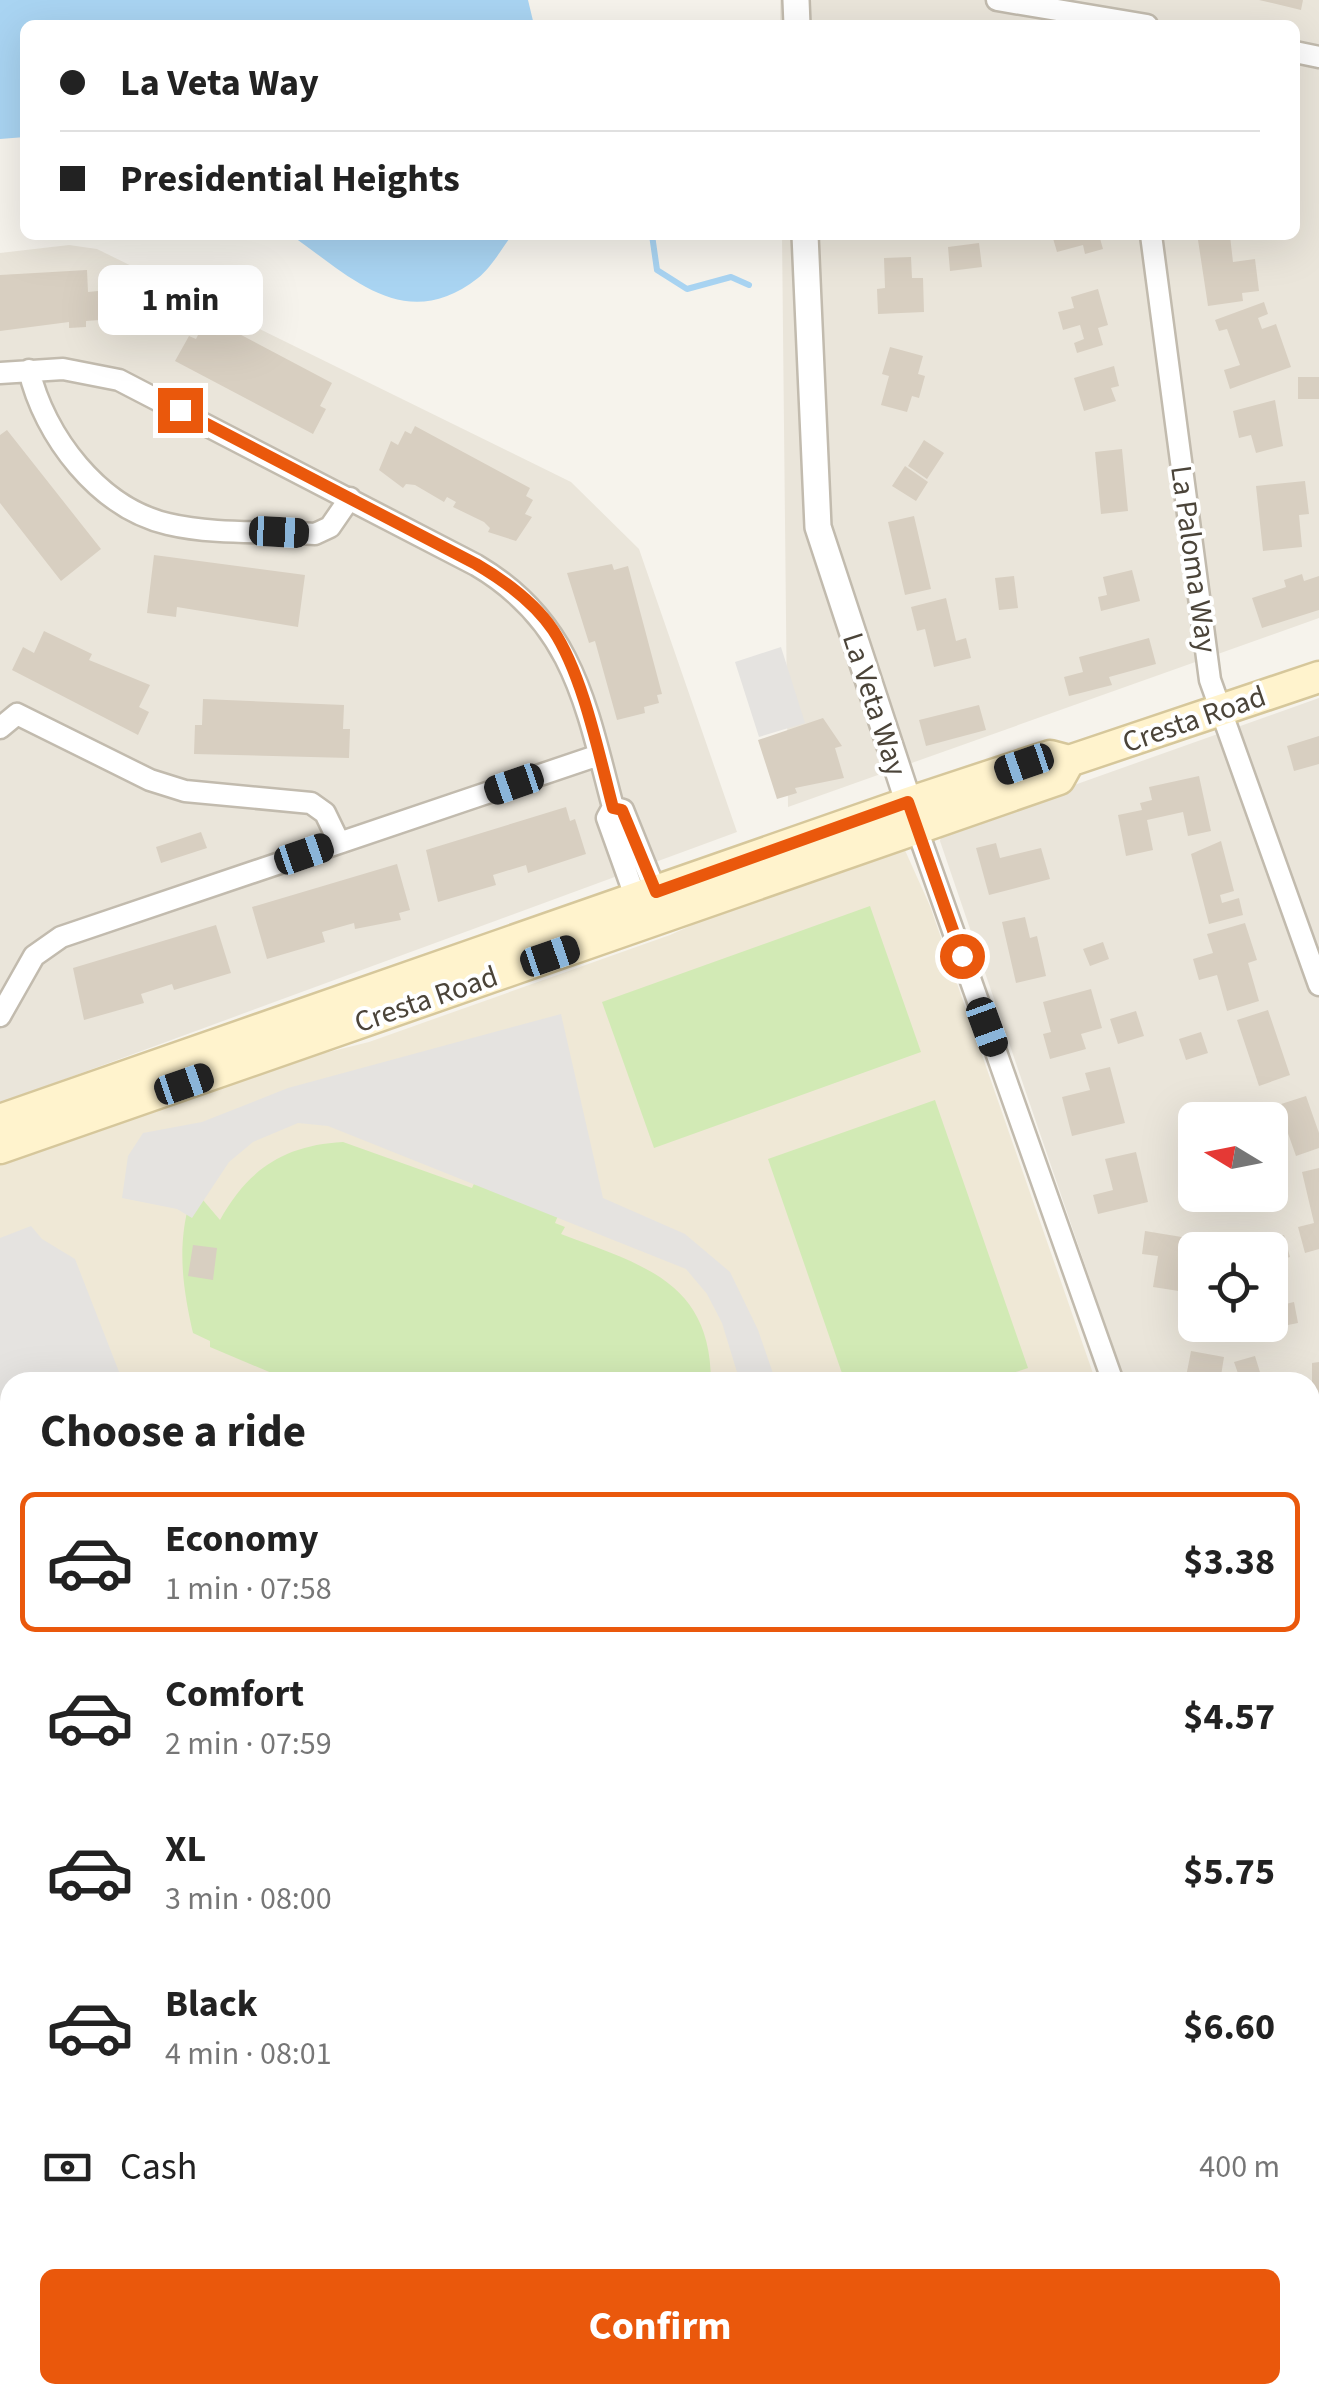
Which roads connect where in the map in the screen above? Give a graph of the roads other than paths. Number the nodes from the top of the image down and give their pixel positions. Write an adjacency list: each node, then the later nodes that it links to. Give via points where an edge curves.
1 (997, 0): 2 (street)
2 (1107, 20)
3 (805, 240): 12 (street, La Veta Way, via 818,527)
4 (1152, 240): 9 (street, La Paloma Way, via 1210,680)
5 (29, 370): 6 (street); 7 (street, via 119,380); 7 (street, via 44,414 76,463 110,496 156,521 314,534 330,527)
6 (0, 372)
7 (350, 498): 11 (street, via 500,578 536,610 568,662)
8 (1319, 677): 9 (main road, Cresta Road)
9 (1223, 709): 12 (main road, Cresta Road, via 1069,761 1050,756 978,794); 15 (street, La Paloma Way)
10 (0, 728): 13 (street, via 18,714 167,785 218,797 310,803 325,814)
11 (599, 755): 13 (street); 14 (street)
12 (913, 816): 14 (main road, Cresta Road); 18 (main road, Cresta Road); 19 (street, La Veta Way)
13 (340, 842): 16 (street, via 61,937 34,956)
14 (646, 895): 17 (main road, Cresta Road)
15 (1319, 985)
16 (0, 1015)
17 (0, 1120)
18 (0, 1148)
19 (1108, 1372)

